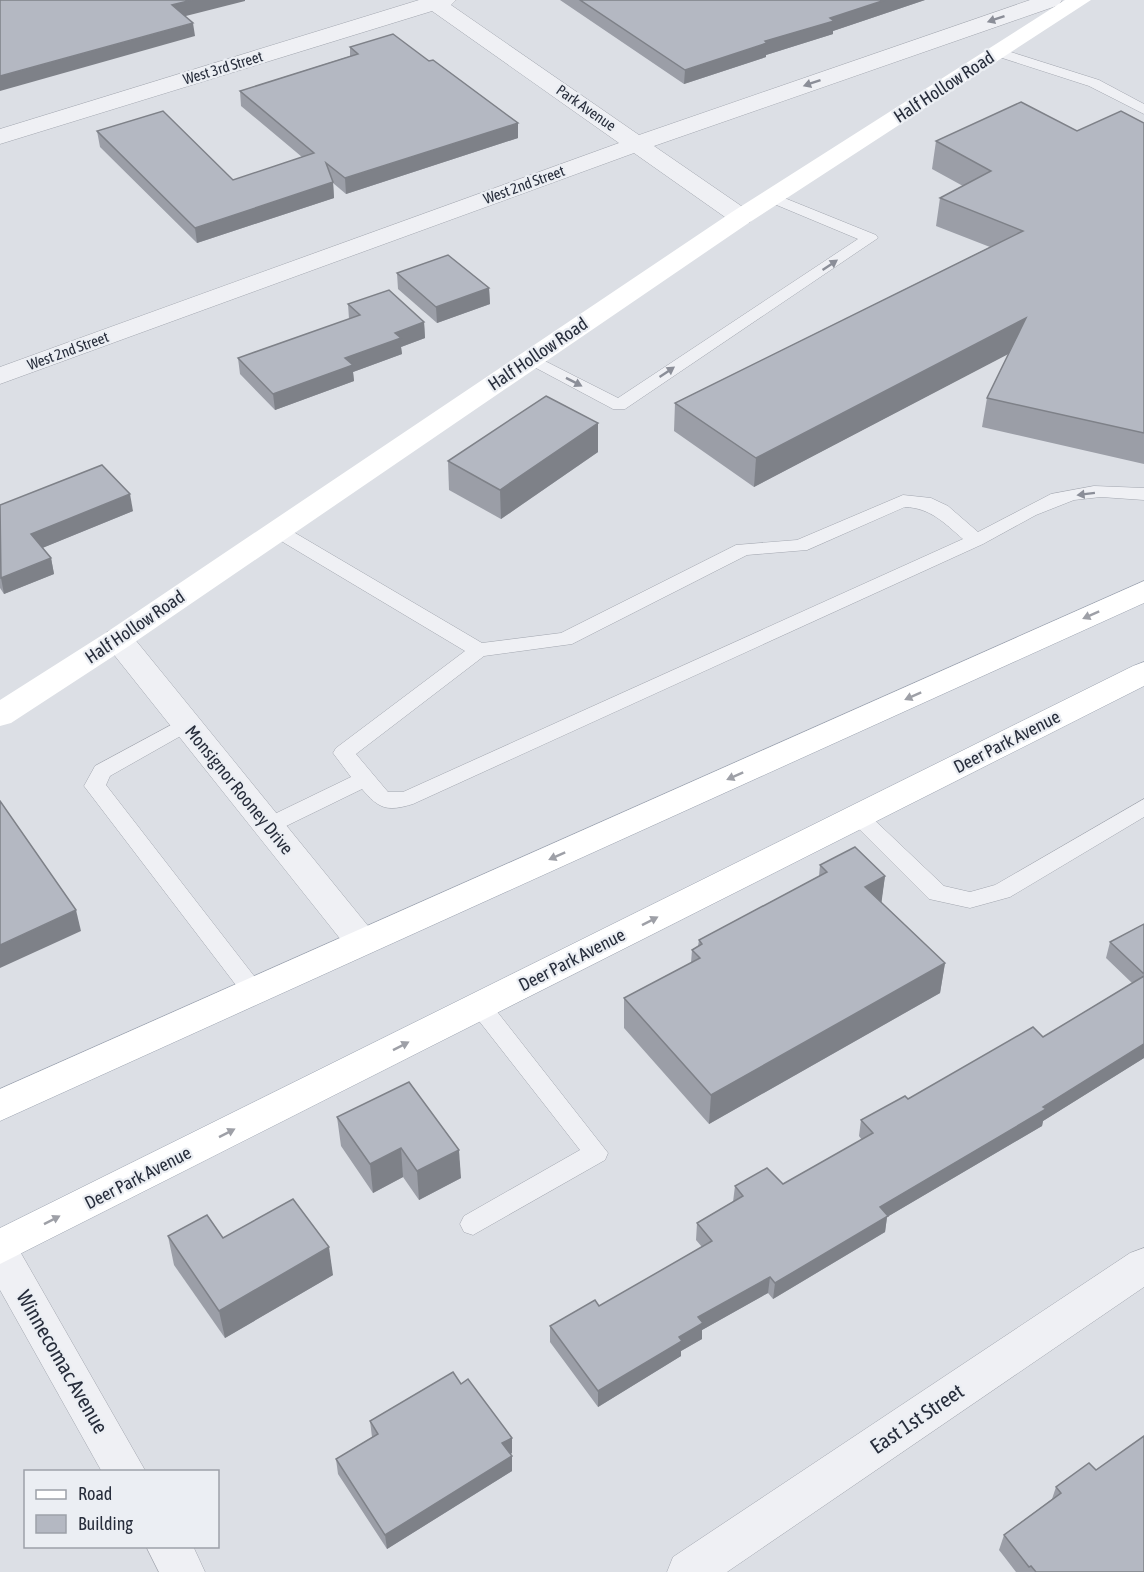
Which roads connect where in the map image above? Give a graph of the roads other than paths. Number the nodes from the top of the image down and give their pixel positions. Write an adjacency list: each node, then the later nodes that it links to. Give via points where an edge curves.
1 (1051, 0): 7 (street, West 2nd Street, one-way to 7)
2 (1080, 0): 4 (main road, Half Hollow Road)
3 (437, 1): 6 (street, West 3rd Street); 7 (street, Park Avenue)
4 (998, 52): 5 (lane, via 1094,83); 8 (main road, Half Hollow Road)
5 (1144, 110)
6 (0, 137)
7 (637, 144): 9 (street, Park Avenue); 11 (street, West 2nd Street)
8 (772, 198): 9 (main road, Half Hollow Road); 10 (lane, one-way to 8, via 619,405 870,238)
9 (741, 218): 10 (main road, Half Hollow Road)
10 (529, 360): 13 (main road, Half Hollow Road)
11 (0, 376)
12 (1144, 494): 14 (lane, one-way to 14, via 1087,492 1048,502)
13 (278, 531): 16 (main road, Half Hollow Road); 17 (lane)
14 (975, 540): 17 (lane, via 941,510 925,502 903,501 800,546 743,549 565,639); 21 (lane, via 406,799 383,800)
15 (1144, 591): 25 (main road, one-way to 25)
16 (118, 639): 19 (main road, Half Hollow Road); 20 (street, Monsignor Rooney Drive)
17 (479, 650): 21 (lane, via 343,753)
18 (1144, 673): 23 (main road, Deer Park Avenue)
19 (0, 715)
20 (186, 724): 24 (street, Monsignor Rooney Drive); 26 (lane, via 102,771 95,786)
21 (365, 779): 24 (lane)
22 (1144, 807): 23 (lane, via 1002,891 970,900 937,893)
23 (858, 817): 27 (main road, Deer Park Avenue, one-way to 23)
24 (268, 826): 25 (street, Monsignor Rooney Drive)
25 (361, 941): 26 (main road)
26 (253, 991): 28 (main road)
27 (480, 1006): 29 (lane, via 596,1153); 30 (main road, Deer Park Avenue, one-way to 27)
28 (0, 1107)
29 (473, 1224)
30 (0, 1247)
31 (0, 1253): 33 (street, Winnecomac Avenue)
32 (1144, 1265): 36 (street, East 1st Street)
33 (124, 1470)
34 (169, 1548): 35 (street)
35 (183, 1572)
36 (689, 1572)

